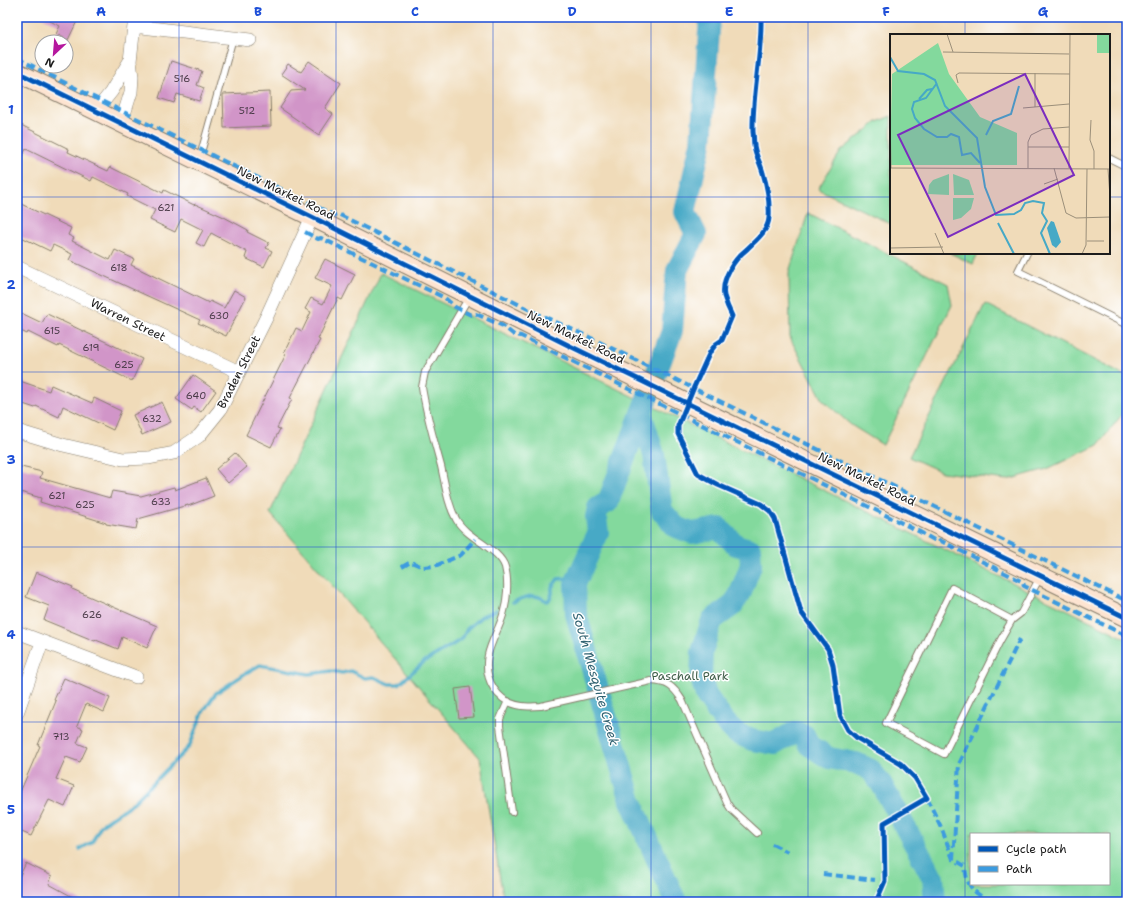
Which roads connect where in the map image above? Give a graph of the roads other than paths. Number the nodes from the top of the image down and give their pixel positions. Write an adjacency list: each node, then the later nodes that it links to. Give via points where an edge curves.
1 (135, 22): 2 (street); 4 (street)
2 (232, 38): 3 (street); 9 (lane)
3 (250, 40)
4 (130, 61): 6 (street, via 103,102); 7 (street, via 131,92)
5 (17, 72): 6 (street, New Market Road)
6 (91, 109): 7 (street, New Market Road)
7 (121, 124): 9 (street, New Market Road)
8 (1110, 158): 10 (lane)
9 (199, 162): 11 (street, New Market Road)
10 (1127, 167)
11 (312, 217): 14 (street, New Market Road); 16 (street, Braden Street)
12 (1026, 254): 15 (lane, via 1018,271)
13 (17, 267): 16 (street, Warren Street)
14 (470, 296): 18 (street, New Market Road); 24 (lane, via 425,372 422,387 456,519 469,534 499,557 505,566 503,616 488,653 487,663 492,686)
15 (1127, 325)
16 (239, 372): 17 (street, Braden Street, via 220,410 199,436 174,453 149,458 123,459)
17 (17, 431)
18 (1041, 575): 19 (street, New Market Road); 20 (lane, via 1021,613)
19 (1127, 618)
20 (1012, 620): 20 (lane, via 944,754 886,723 952,588)
21 (17, 632): 22 (street)
22 (42, 642): 23 (street); 25 (street)
23 (136, 677)
24 (508, 701): 26 (lane, via 500,719 500,726); 27 (lane, via 522,706 540,706 651,681 668,684 682,700 727,803)
25 (17, 714)
26 (512, 812)
27 (757, 833)

